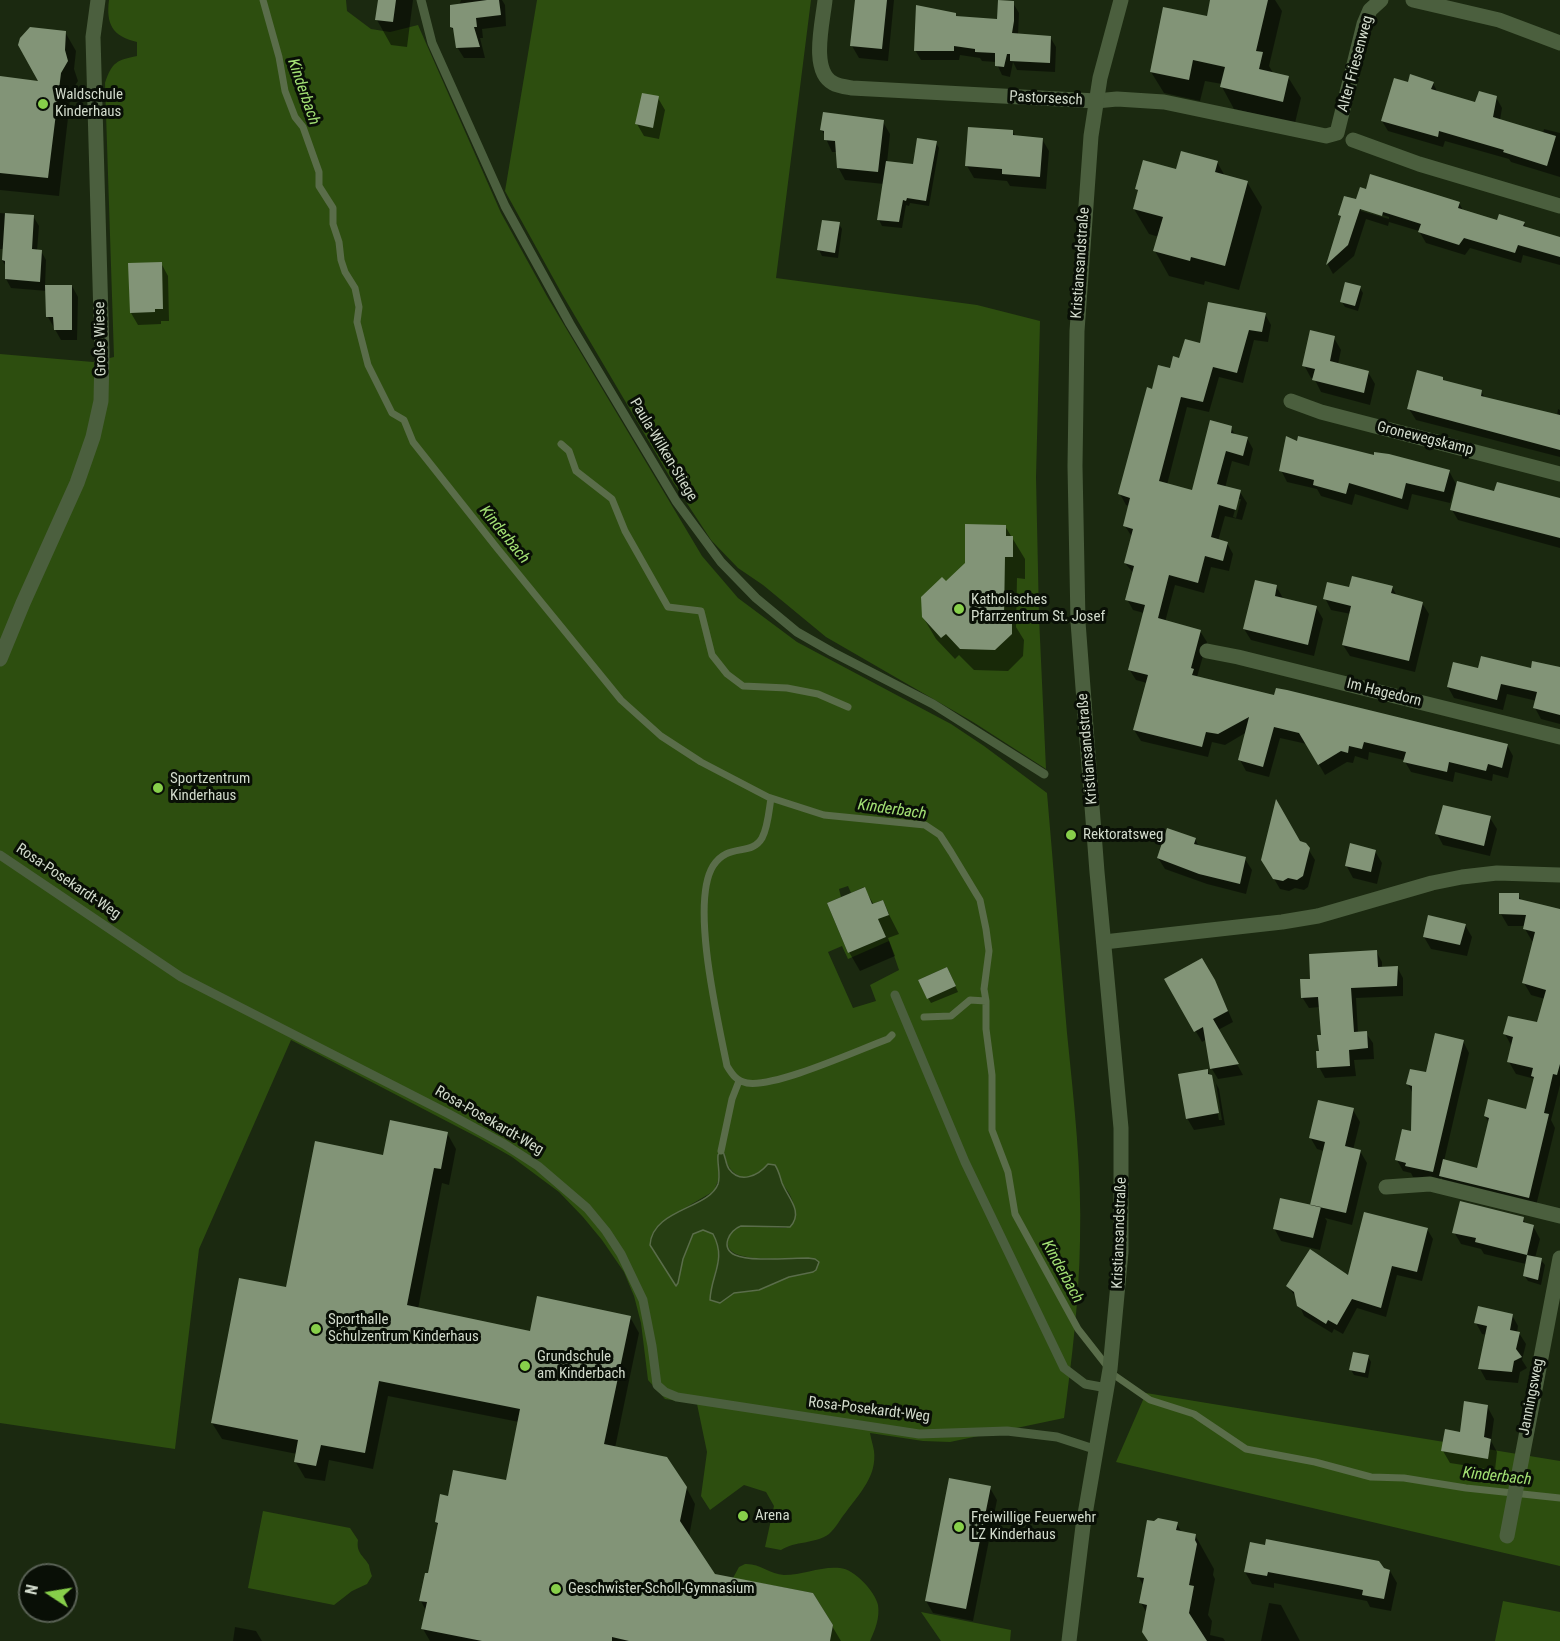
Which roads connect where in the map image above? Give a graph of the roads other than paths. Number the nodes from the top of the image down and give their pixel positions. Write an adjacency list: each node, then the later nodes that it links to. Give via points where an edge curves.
1 (98, 0): 14 (street, Große Wiese, via 93,37 101,401 78,483)
2 (421, 0): 16 (lane, Paula-Wilken-Stiege, via 432,43 506,206 570,324 670,492 714,553 756,598 797,632 933,704)
3 (825, 0): 8 (street, Pastorsesch, via 819,53 823,74 832,83 852,88)
4 (1121, 0): 8 (street, Kristiansandstraße)
5 (1381, 0): 9 (street, Alter Friesenweg, via 1370,10 1364,24)
6 (1413, 0): 7 (street, via 1499,20)
7 (1560, 43)
8 (1096, 101): 9 (street, Pastorsesch, via 1164,102); 19 (street, Kristiansandstraße, via 1077,331 1076,563 1077,622)
9 (1344, 137): 10 (street, Pastorsesch)
10 (1560, 207)
11 (1291, 401): 12 (street, Gronewegskamp)
12 (1560, 474)
13 (1207, 651): 15 (street, Im Hagedorn)
14 (0, 659)
15 (1560, 737)
16 (1044, 774)
17 (0, 855): 25 (lane, Rosa-Posekardt-Weg, via 181,977 449,1114 538,1167 587,1208 621,1254 643,1299 657,1385 665,1392 920,1434 1007,1431 1057,1437)
18 (1560, 875): 19 (street, via 1497,873 1462,877 1318,916)
19 (1104, 942): 24 (street, Kristiansandstraße, via 1122,1160 1120,1272)
20 (895, 995): 24 (lane, via 965,1162 1064,1368 1085,1384)
21 (1386, 1187): 22 (street, via 1430,1184)
22 (1560, 1216)
23 (1560, 1258): 26 (street, Janningsweg)
24 (1104, 1389): 25 (street, Kristiansandstraße)
25 (1097, 1450): 27 (street, Kristiansandstraße, via 1081,1536)
26 (1508, 1536)
27 (1069, 1641)

